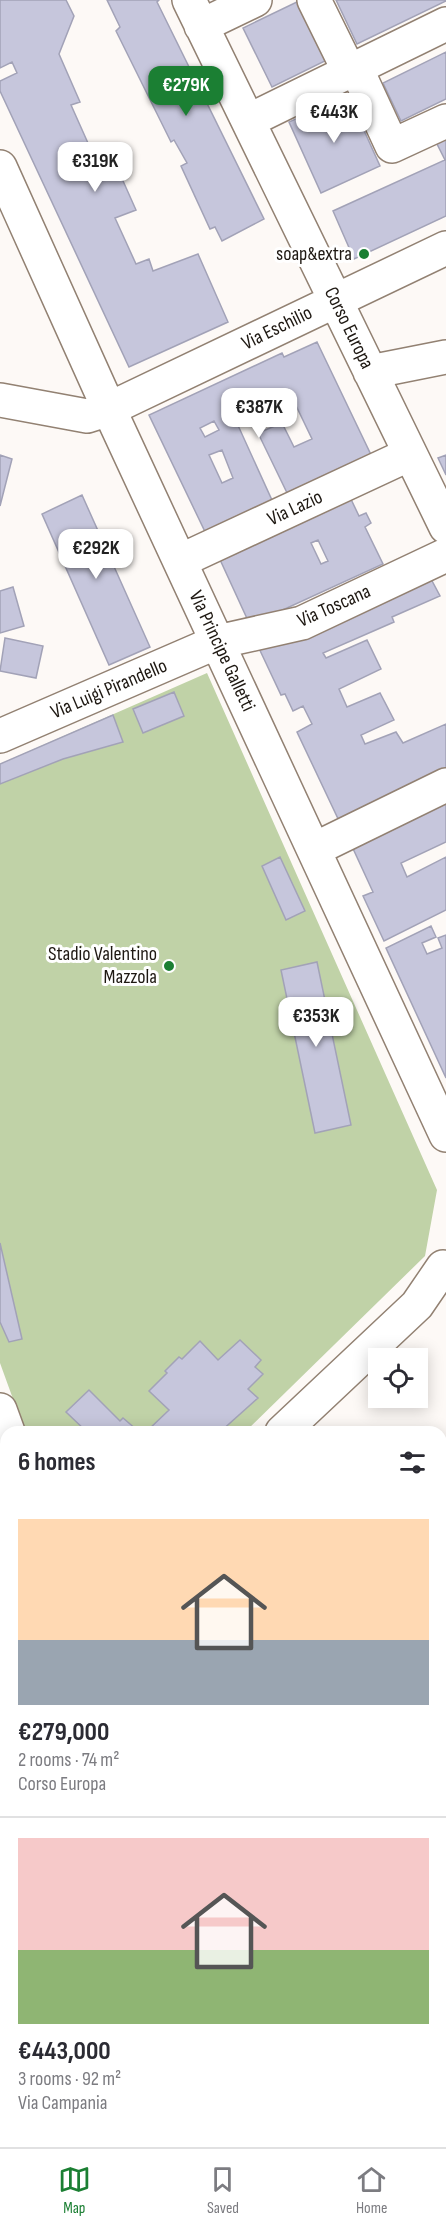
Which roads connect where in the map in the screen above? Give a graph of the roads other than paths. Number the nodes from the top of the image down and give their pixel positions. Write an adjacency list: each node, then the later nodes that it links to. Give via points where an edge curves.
1 (255, 0): 3 (street)
2 (314, 0): 5 (street)
3 (195, 13): 6 (street, Corso Europa)
4 (446, 24): 5 (street)
5 (352, 69): 6 (street); 7 (street, via 392,146)
6 (248, 121): 10 (street, Corso Europa)
7 (446, 121)
8 (0, 167): 14 (street, Via Principe Galletti)
9 (446, 248): 10 (street, Via Eschilio)
10 (335, 300): 12 (street, Corso Europa); 14 (street, Via Eschilio)
11 (446, 357): 12 (street)
12 (370, 372): 15 (street, Corso Europa)
13 (0, 400): 14 (street, Via Eschilio, via 87,416)
14 (108, 409): 18 (street, Via Principe Galletti)
15 (410, 454): 16 (street, Corso Europa); 18 (street, Via Lazio)
16 (446, 526)
17 (446, 555): 19 (street, Via Toscana, via 303,623)
18 (180, 561): 19 (street, Via Principe Galletti)
19 (217, 642): 20 (street, Via Luigi Pirandello); 22 (street, Via Principe Galletti)
20 (0, 736)
21 (446, 785): 22 (street)
22 (315, 849): 23 (street, Via Principe Galletti)
23 (446, 1135)
24 (445, 1267): 26 (street, via 417,1305)
25 (446, 1310): 27 (street, via 424,1318)
26 (373, 1348)
27 (374, 1348)
28 (368, 1353): 31 (street)
29 (0, 1410): 30 (street)
30 (6, 1426)
31 (289, 1426)

